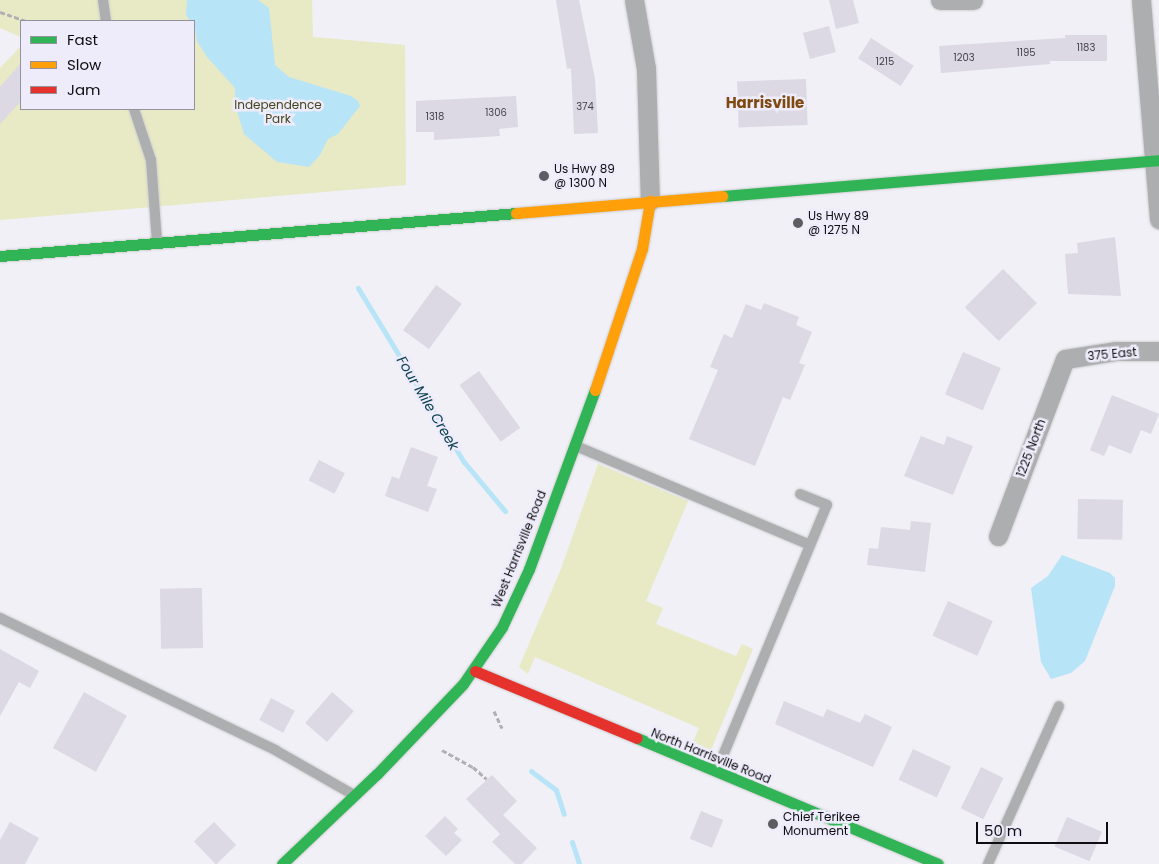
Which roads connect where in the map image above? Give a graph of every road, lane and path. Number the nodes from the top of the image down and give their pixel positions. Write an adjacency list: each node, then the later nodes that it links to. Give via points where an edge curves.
1 (103, 0): 8 (lane)
2 (634, 0): 11 (street, via 646,69)
3 (940, 0): 4 (street)
4 (973, 0)
5 (1141, 0): 10 (street)
6 (0, 12): 7 (path)
7 (23, 20)
8 (106, 20)
9 (134, 110): 13 (lane, via 151,160)
10 (1157, 160): 11 (main road); 12 (street)
11 (650, 201): 13 (main road); 17 (main road, West Harrisville Road, via 642,249)
12 (1159, 219)
13 (157, 242): 14 (main road)
14 (0, 256)
15 (1159, 351): 16 (street, 375 East, via 1116,351)
16 (1065, 359): 19 (street, 1225 North)
17 (575, 446): 20 (lane); 22 (main road, West Harrisville Road, via 529,569 502,627)
18 (800, 494): 20 (lane, via 827,505)
19 (998, 536)
20 (810, 545): 27 (lane)
21 (0, 618): 29 (lane, via 275,750)
22 (474, 671): 27 (main road, North Harrisville Road); 29 (main road, West Harrisville Road)
23 (1059, 706): 32 (lane)
24 (494, 711): 25 (path)
25 (502, 728)
26 (442, 750): 28 (path, via 473,767)
27 (716, 773): 31 (main road, North Harrisville Road)
28 (487, 779)
29 (354, 795): 30 (main road, West Harrisville Road)
30 (282, 864)
31 (938, 864)
32 (988, 864)

